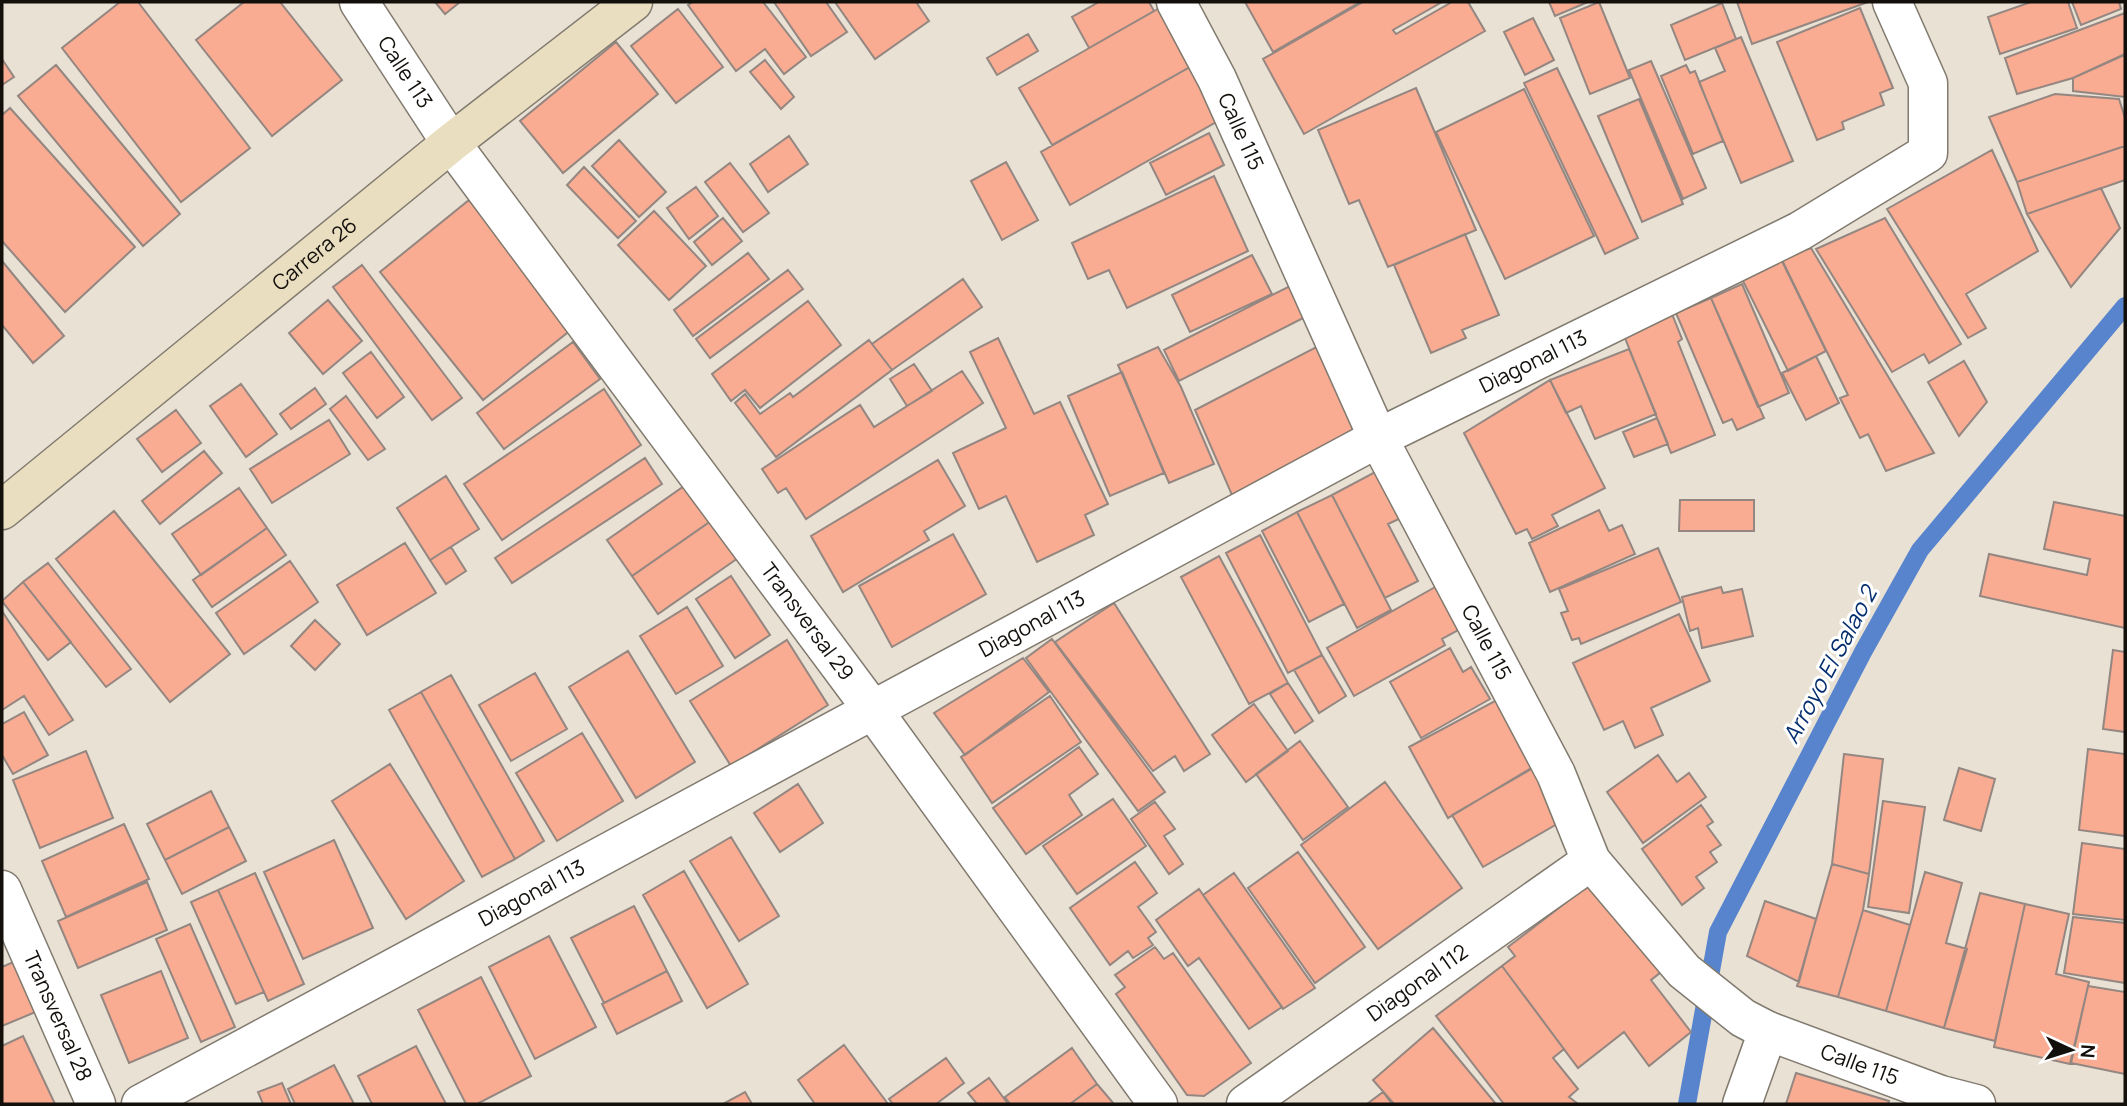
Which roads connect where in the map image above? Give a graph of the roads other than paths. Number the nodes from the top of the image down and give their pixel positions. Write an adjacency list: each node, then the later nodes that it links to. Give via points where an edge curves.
1 (359, 2): 5 (street, Calle 113)
2 (633, 2): 5 (street, Carrera 26)
3 (1176, 2): 6 (street, Calle 115, via 1217,79)
4 (1892, 2): 6 (street, Diagonal 113, via 1928,83 1928,153 1800,231)
5 (451, 143): 7 (street, Carrera 26); 8 (street, Transversal 29)
6 (1378, 438): 8 (street, Diagonal 113); 9 (street, Calle 115, via 1556,774)
7 (2, 510)
8 (872, 709): 13 (street, Diagonal 113); 14 (street, Transversal 29)
9 (1591, 861): 11 (street, Calle 115, via 1684,971); 15 (street, Diagonal 112)
10 (2, 890): 12 (street, Transversal 28)
11 (1755, 1024): 16 (street); 17 (street, Calle 115)
12 (96, 1104)
13 (141, 1104)
14 (1158, 1104)
15 (1246, 1104)
16 (1742, 1104)
17 (1976, 1104)

